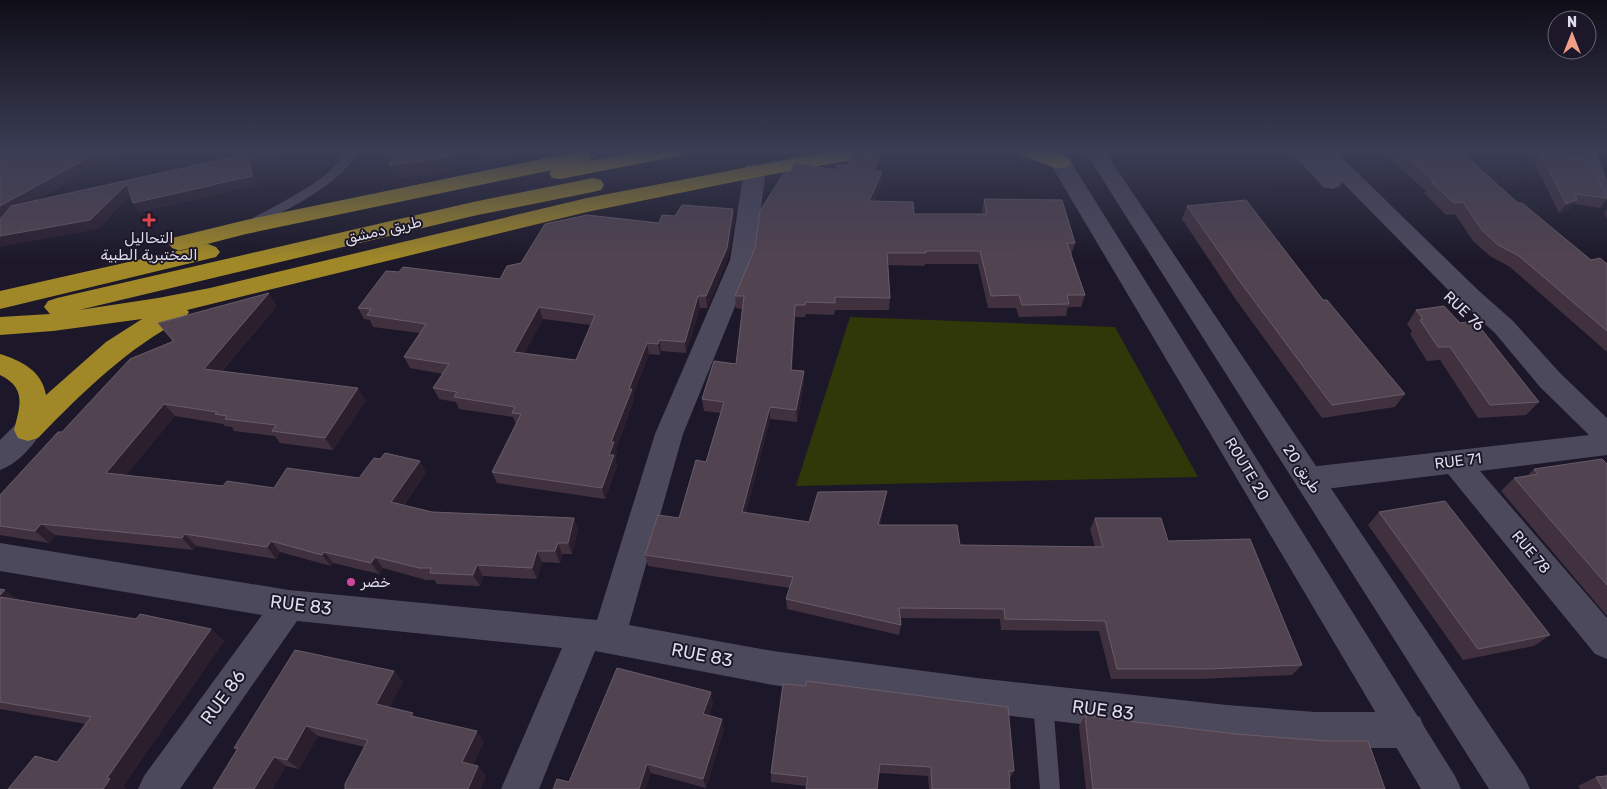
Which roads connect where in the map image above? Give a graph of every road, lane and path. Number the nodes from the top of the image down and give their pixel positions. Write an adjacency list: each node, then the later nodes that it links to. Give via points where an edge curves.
1 (312, 187): 11 (lane)
2 (438, 187): 11 (highway)
3 (496, 187): 13 (highway, طريق دمشق)
4 (604, 187): 13 (highway, طريق دمشق)
5 (654, 187): 14 (highway)
6 (757, 187): 29 (street, via 742,260 669,434)
7 (1074, 187): 32 (street, ROUTE 20)
8 (1118, 187): 26 (street, طريق 20)
9 (1344, 187): 12 (street, RUE 76)
10 (1351, 187): 15 (street, RUE 76)
11 (246, 227): 16 (highway, via 120,258)
12 (1385, 234): 15 (street, RUE 76); 20 (street, RUE 76, via 1502,347)
13 (233, 256): 16 (highway, طريق دمشق); 17 (highway, طريق دمشق)
14 (212, 296): 18 (highway, via 68,322); 21 (highway, via 162,318 101,361)
15 (1469, 296): 20 (street, RUE 76, via 1509,332)
16 (0, 300)
17 (0, 321)
18 (0, 326)
19 (0, 364): 21 (highway, via 21,373 34,394)
20 (1550, 380): 22 (street, RUE 76)
21 (28, 430): 24 (street)
22 (1607, 435)
23 (1607, 444): 25 (street, RUE 71)
24 (0, 458)
25 (1455, 462): 26 (street, RUE 71); 30 (street, RUE 78)
26 (1309, 479): 37 (street, طريق 20)
27 (0, 557): 28 (street, RUE 83)
28 (289, 605): 29 (street, RUE 83); 33 (street, RUE 86)
29 (597, 636): 31 (street, RUE 83, via 774,668); 34 (street)
30 (1607, 643)
31 (1043, 702): 32 (street, RUE 83, via 1315,730); 35 (lane)
32 (1407, 730): 36 (street, ROUTE 20)
33 (157, 789)
34 (520, 789)
35 (1050, 789)
36 (1442, 789)
37 (1511, 789)

